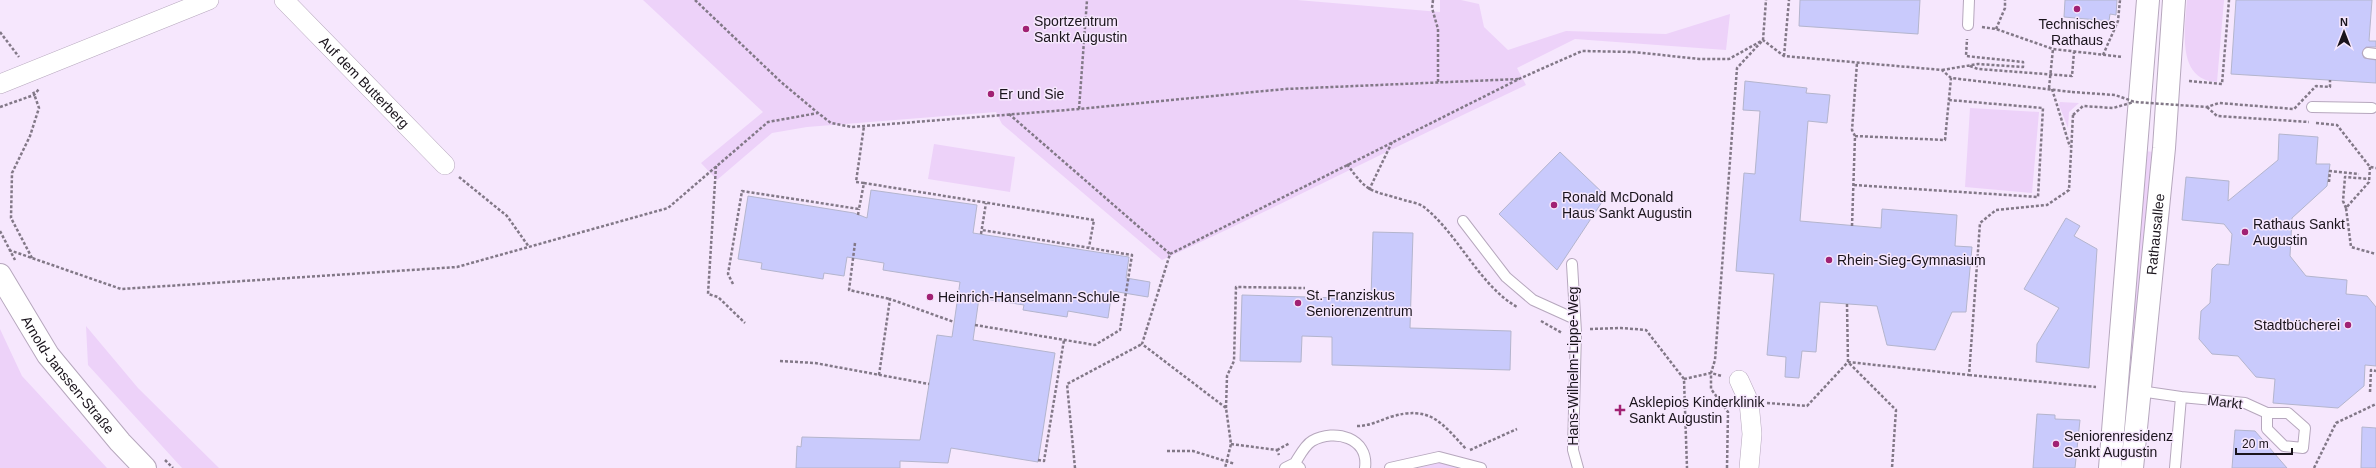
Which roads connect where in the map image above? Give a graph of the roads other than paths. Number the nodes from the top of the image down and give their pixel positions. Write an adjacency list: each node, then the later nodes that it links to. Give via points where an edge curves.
1 (209, 0): 7 (street)
2 (284, 0): 10 (street, Auf dem Butterberg)
3 (1969, 0): 6 (lane)
4 (2148, 0): 26 (street, Rathausallee)
5 (2174, 0): 16 (street, Rathausallee, via 2164,148)
6 (1968, 26)
7 (0, 84)
8 (2312, 107): 9 (lane)
9 (2372, 108)
10 (445, 165)
11 (1463, 221): 14 (lane, via 1506,277 1533,300)
12 (1572, 264): 14 (lane, Hans-Wilhelm-Lippe-Weg)
13 (8, 269): 19 (street, Arnold-Janssen-Straße, via 48,355 120,442)
14 (1575, 319): 24 (lane, Hans-Wilhelm-Lippe-Weg, via 1573,450)
15 (1739, 380): 25 (street, via 1749,402 1752,434)
16 (2140, 391): 17 (lane, Markt); 27 (street, Rathausallee)
17 (2181, 396): 18 (lane, Markt, via 2245,403); 28 (lane)
18 (2267, 413)
19 (154, 463)
20 (1291, 466): 22 (lane, via 1311,442 1336,436 1358,443 1363,451)
21 (1480, 467): 23 (lane, via 1439,457)
22 (1365, 468)
23 (1390, 468)
24 (1578, 468)
25 (1749, 468)
26 (2110, 468)
27 (2132, 468)
28 (2175, 468)

